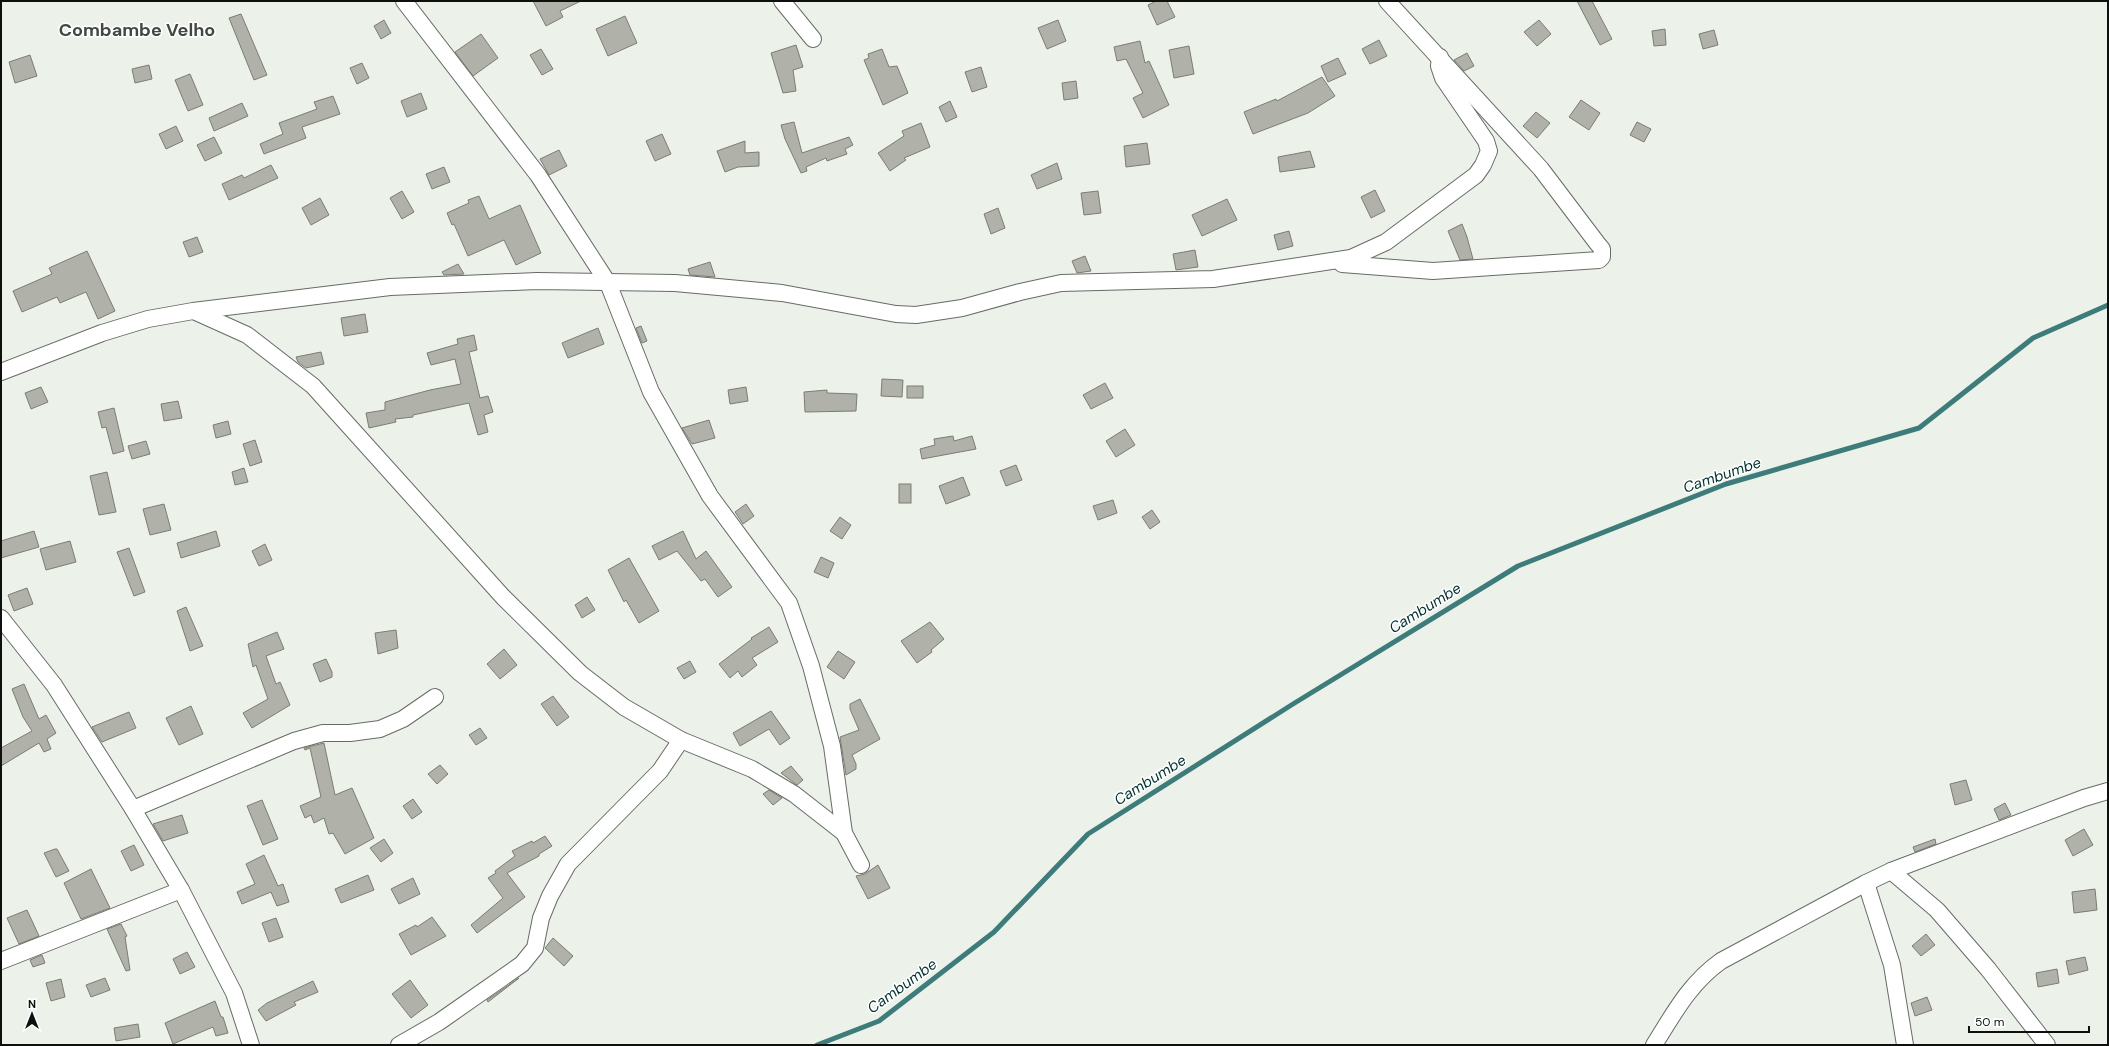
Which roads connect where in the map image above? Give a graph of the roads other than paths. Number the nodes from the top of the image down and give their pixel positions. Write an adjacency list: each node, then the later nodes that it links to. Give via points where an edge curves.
1 (404, 1): 7 (street, via 538,175)
2 (782, 1): 4 (street)
3 (1387, 1): 5 (street)
4 (813, 39)
5 (1440, 57): 6 (street, via 1439,66 1443,78 1486,141 1489,151 1483,165 1476,175 1386,242 1351,258); 6 (street, via 1541,169 1602,249 1602,257 1599,260 1433,271)
6 (1329, 262): 7 (street, via 1213,280 1061,283 962,308 916,315 896,314 782,292 675,284)
7 (608, 284): 8 (street, via 537,281 390,287); 15 (street, via 652,392 710,496 789,603 811,666 832,746)
8 (193, 311): 9 (street, via 148,319 102,333); 12 (street, via 246,335 313,386 503,597 554,649 624,707)
9 (1, 372)
10 (1, 618): 14 (street, via 54,685)
11 (435, 696): 14 (street, via 403,719 380,729 323,733 294,741)
12 (681, 740): 15 (street, via 752,769 794,794); 22 (street, via 660,771 568,864 541,918 535,948 522,964 439,1022)
13 (2108, 791): 17 (street)
14 (133, 809): 19 (street)
15 (844, 833): 16 (street)
16 (861, 865)
17 (1891, 871): 18 (street); 25 (street, via 1937,910)
18 (1866, 883): 23 (street, via 1721,961 1706,972 1691,987); 24 (street, via 1892,965)
19 (181, 890): 20 (street); 21 (street, via 234,993)
20 (1, 961)
21 (251, 1045)
22 (399, 1045)
23 (1654, 1045)
24 (1905, 1045)
25 (2048, 1045)

